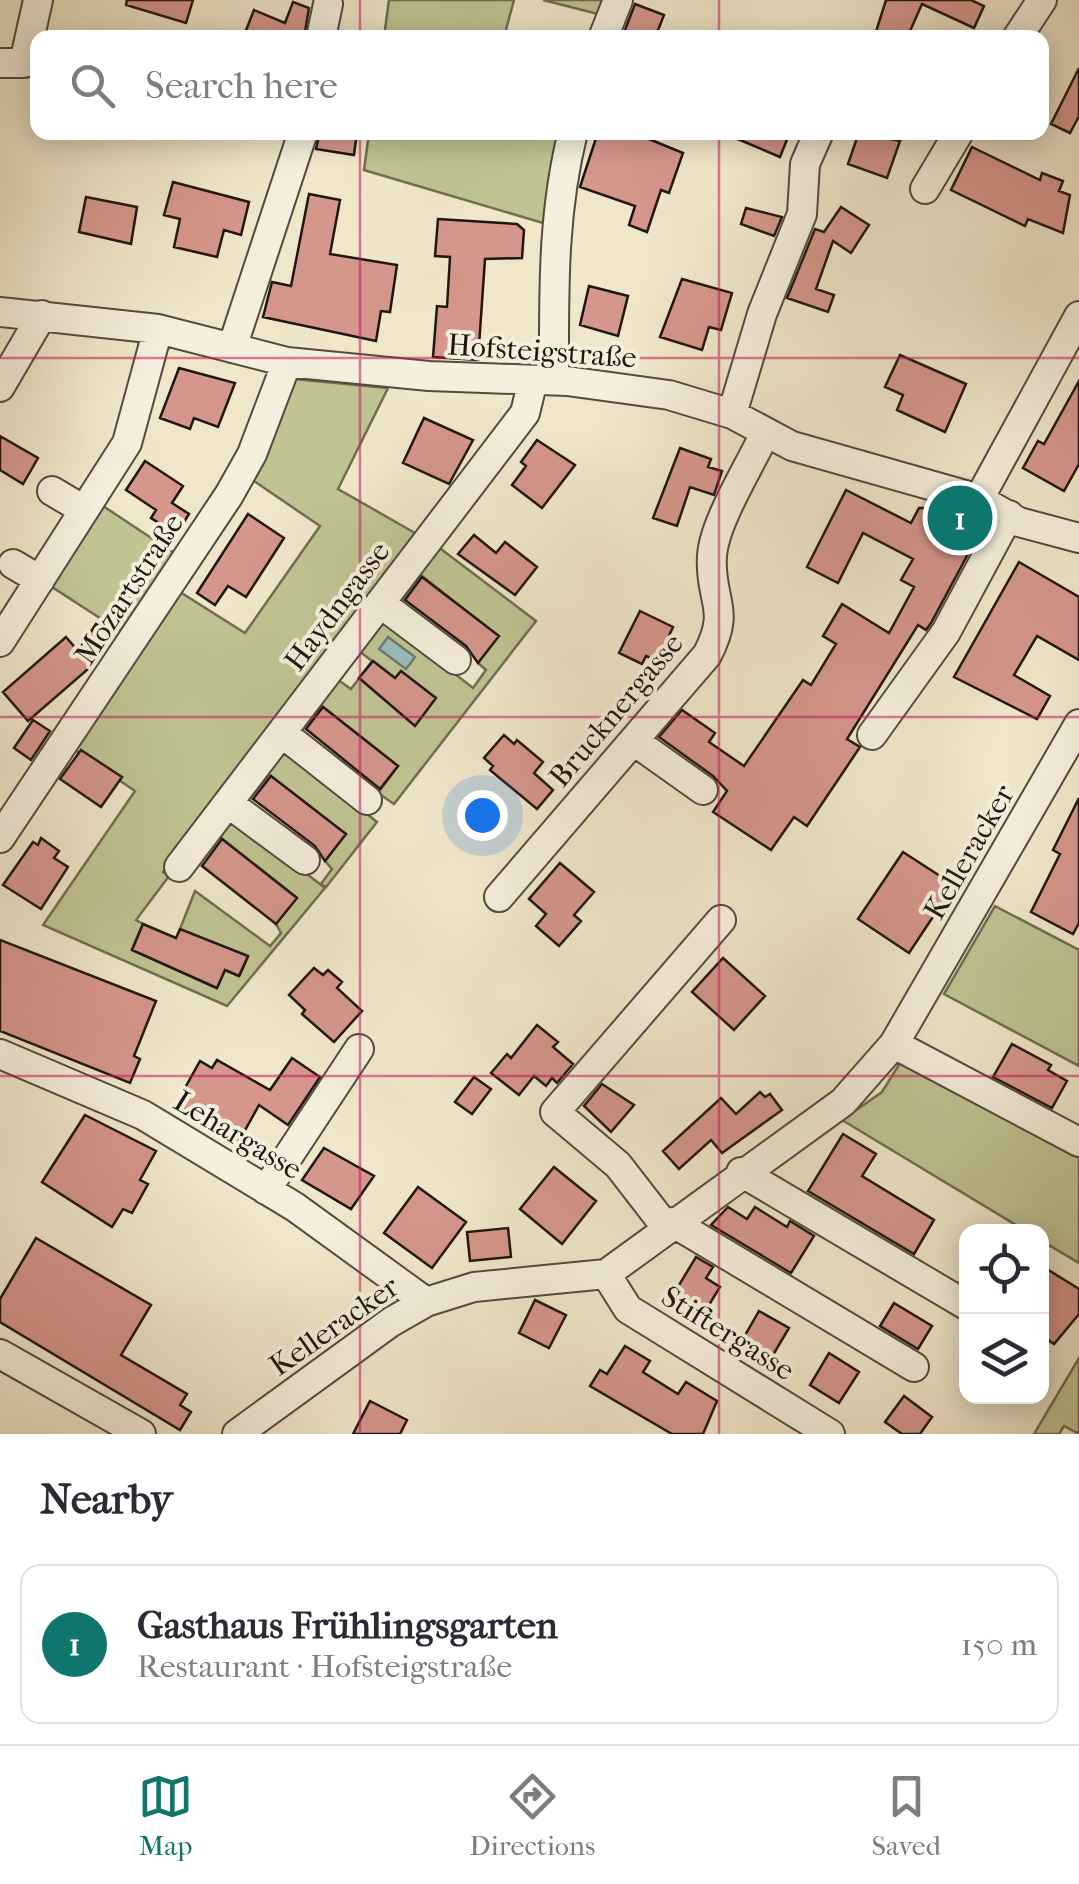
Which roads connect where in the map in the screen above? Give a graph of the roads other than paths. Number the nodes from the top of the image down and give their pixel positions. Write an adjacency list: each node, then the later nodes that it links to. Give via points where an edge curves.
1 (38, 0): 5 (street)
2 (618, 0): 7 (street)
3 (1042, 0): 8 (street)
4 (328, 4): 6 (street)
5 (31, 30)
6 (323, 30)
7 (606, 30)
8 (1022, 30)
9 (30, 35): 10 (street, via 24,62)
10 (0, 63)
11 (300, 140): 20 (street)
12 (571, 140): 22 (street, via 558,192)
13 (816, 140): 24 (street, via 806,164 802,214)
14 (954, 140): 15 (street)
15 (925, 188)
16 (0, 312): 17 (street, Hofsteigstraße)
17 (42, 316): 19 (street, Hofsteigstraße); 23 (street)
18 (1079, 316): 27 (street)
19 (158, 329): 20 (street, Hofsteigstraße); 28 (street, via 127,442)
20 (232, 348): 21 (street, Hofsteigstraße)
21 (287, 362): 22 (street, Hofsteigstraße); 44 (street, Mozartstraße, via 229,495)
22 (543, 380): 24 (street, Hofsteigstraße, via 655,392); 33 (street, Haydngasse)
23 (0, 388)
24 (732, 414): 25 (street, Hofsteigstraße)
25 (765, 434): 27 (street, Hofsteigstraße); 39 (street, Brucknergasse, via 712,554 720,632)
26 (52, 491): 28 (street)
27 (979, 499): 29 (street, Hofsteigstraße)
28 (84, 510): 32 (street)
29 (1009, 515): 30 (street, Hofsteigstraße); 38 (street, via 946,632)
30 (1079, 538)
31 (13, 564): 32 (street)
32 (40, 580): 34 (street)
33 (380, 603): 35 (street); 37 (street, Haydngasse)
34 (0, 642)
35 (456, 660)
36 (1079, 724): 40 (street, Kelleracker)
37 (282, 733): 42 (street); 43 (street, Haydngasse)
38 (872, 735)
39 (634, 741): 41 (street); 47 (street, Brucknergasse)
40 (1068, 770): 49 (street, Kelleracker)
41 (702, 790)
42 (367, 800)
43 (228, 803): 45 (street); 46 (street, Haydngasse)
44 (0, 838)
45 (305, 860)
46 (179, 867)
47 (499, 897)
48 (721, 920): 55 (street, via 555,1112 618,1165)
49 (894, 1044): 52 (street); 53 (street, Kelleracker, via 843,1102)
50 (359, 1049): 54 (street)
51 (0, 1054): 54 (street, Lehargasse, via 144,1116)
52 (1079, 1142)
53 (741, 1172): 55 (street, Kelleracker); 57 (street)
54 (266, 1190): 58 (street, Lehargasse)
55 (669, 1224): 56 (street, Kelleracker); 60 (street)
56 (606, 1274): 58 (street, Kelleracker, via 474,1287); 63 (street, Stiftergasse, via 628,1309)
57 (959, 1301)
58 (426, 1302): 62 (street, Kelleracker)
59 (0, 1354): 61 (street)
60 (914, 1367)
61 (141, 1434)
62 (237, 1434)
63 (830, 1434)

